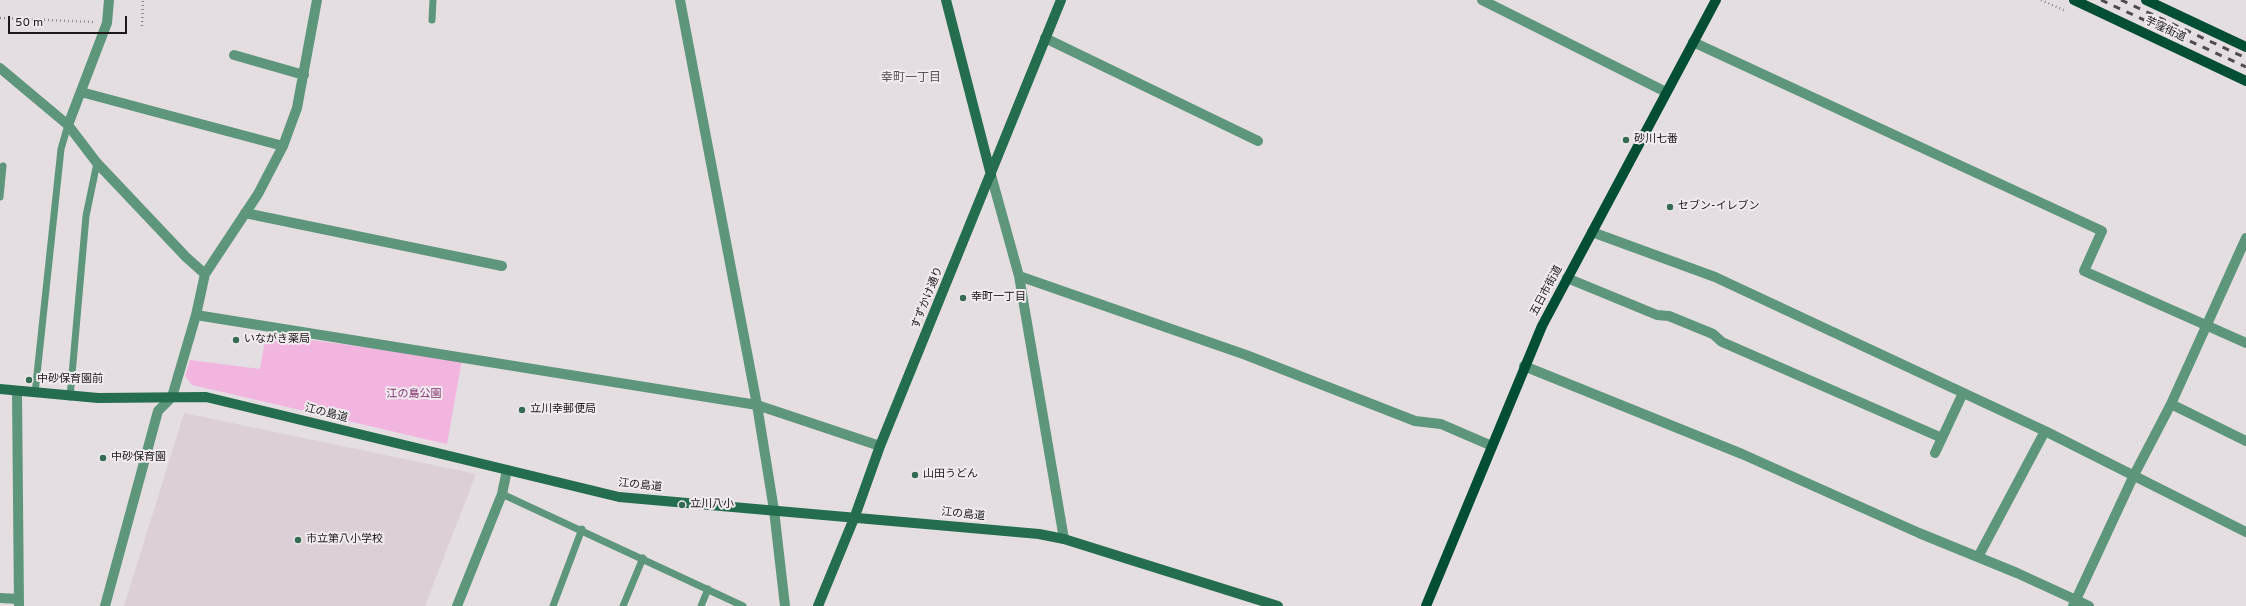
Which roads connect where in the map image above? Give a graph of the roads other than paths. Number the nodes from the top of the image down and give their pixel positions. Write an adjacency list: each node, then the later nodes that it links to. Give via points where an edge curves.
1 (109, 0): 19 (street, via 107,23)
2 (317, 0): 17 (street)
3 (433, 0): 11 (lane)
4 (680, 0): 47 (street)
5 (946, 0): 26 (street)
6 (1061, 0): 12 (street, すずかけ通り)
7 (1482, 0): 20 (street)
8 (1716, 0): 13 (main road, 五日市街道)
9 (2074, 0): 18 (main road, 芋窪街道)
10 (2146, 0): 14 (main road, 芋窪街道)
11 (432, 20)
12 (1045, 38): 22 (street); 26 (street, すずかけ通り)
13 (1693, 42): 20 (main road, 五日市街道); 37 (street, via 2102,232 2084,270)
14 (2246, 47)
15 (234, 55): 17 (street)
16 (0, 68): 21 (street)
17 (304, 75): 23 (street, via 297,108)
18 (2246, 81)
19 (81, 92): 21 (street); 23 (street)
20 (1666, 92): 29 (main road, 五日市街道)
21 (68, 125): 24 (street); 42 (lane, via 61,150)
22 (1258, 141)
23 (283, 146): 28 (street)
24 (97, 163): 33 (street); 44 (lane, via 86,216)
25 (3, 166): 27 (lane)
26 (991, 175): 34 (street); 51 (street, すずかけ通り)
27 (0, 197)
28 (245, 213): 32 (street); 33 (street)
29 (1592, 232): 35 (main road, 五日市街道); 43 (street, via 1715,277)
30 (2246, 238): 31 (street)
31 (2242, 255): 37 (street)
32 (502, 266)
33 (205, 274): 36 (street)
34 (1019, 276): 52 (street, via 1246,355 1415,421 1441,424); 61 (street)
35 (1567, 278): 39 (main road, 五日市街道); 49 (street, via 1657,315 1669,316 1712,334 1722,342)
36 (196, 315): 45 (street); 47 (street)
37 (2207, 324): 38 (street); 46 (street)
38 (2246, 343)
39 (1524, 366): 52 (main road, 五日市街道); 62 (street, via 1742,454)
40 (0, 389): 41 (street, 江の島道)
41 (17, 391): 42 (street, 江の島道); 66 (street)
42 (35, 393): 44 (street, 江の島道)
43 (1963, 393): 48 (street); 49 (street)
44 (70, 397): 45 (street, 江の島道)
45 (172, 397): 54 (street, 江の島道, via 206,397); 68 (street, via 158,411)
46 (2171, 404): 50 (street); 55 (street)
47 (758, 405): 51 (street); 57 (street)
48 (2045, 431): 55 (street); 62 (street)
49 (1942, 438): 53 (street)
50 (2246, 441)
51 (880, 446): 58 (street, すずかけ通り)
52 (1492, 446): 77 (main road, 五日市街道)
53 (1935, 453)
54 (507, 470): 56 (street); 57 (street, 江の島道, via 620,497)
55 (2134, 475): 60 (street); 67 (street)
56 (502, 494): 59 (lane); 69 (street)
57 (774, 510): 58 (street, 江の島道); 74 (street)
58 (855, 516): 61 (street, 江の島道, via 1038,534); 75 (street, すずかけ通り)
59 (582, 529): 63 (lane); 70 (lane)
60 (2246, 532)
61 (1064, 540): 76 (street, 江の島道)
62 (1978, 557): 67 (street)
63 (643, 558): 64 (lane); 71 (lane)
64 (708, 590): 72 (lane); 73 (lane)
65 (0, 598): 66 (street)
66 (19, 603)
67 (2074, 603): 78 (street)
68 (105, 606)
69 (457, 606)
70 (553, 606)
71 (623, 606)
72 (701, 606)
73 (743, 606)
74 (786, 606)
75 (821, 606)
76 (1278, 606)
77 (1426, 606)
78 (2089, 606)

